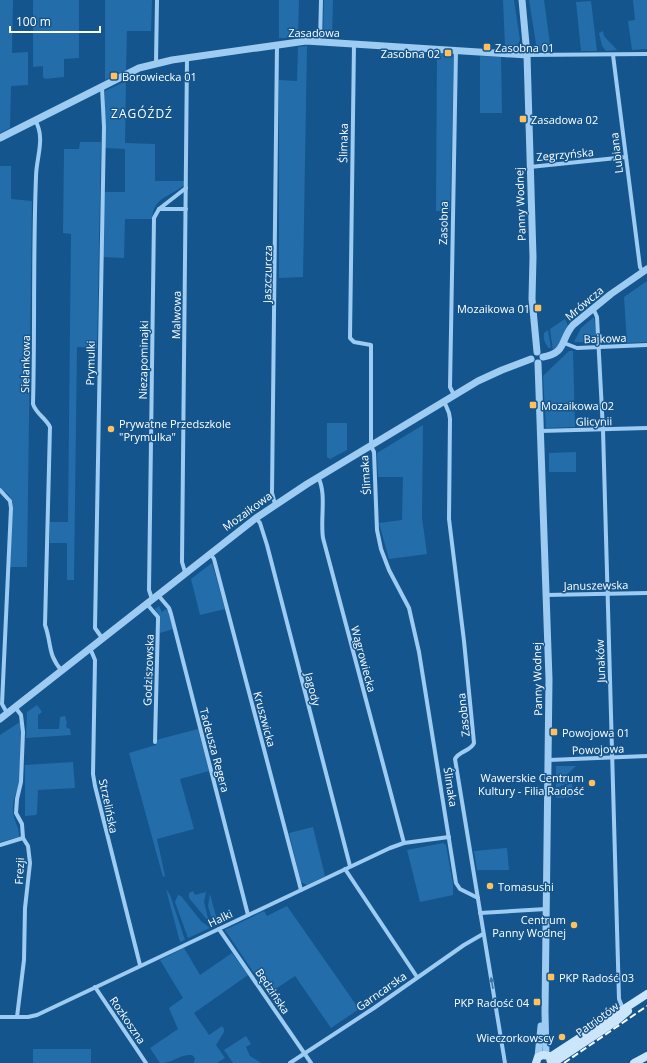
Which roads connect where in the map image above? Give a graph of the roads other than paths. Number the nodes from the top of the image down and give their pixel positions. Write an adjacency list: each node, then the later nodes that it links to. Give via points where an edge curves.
1 (157, 0): 12 (street)
2 (321, 0): 4 (street)
3 (522, 0): 9 (street, Panny Wodnej)
4 (320, 42): 5 (street, Zasadowa); 6 (street, Zasadowa)
5 (277, 44): 11 (street, Zasadowa); 35 (street, Jaszczurcza, via 272,493)
6 (354, 44): 7 (street, Zasadowa); 32 (street, Ślimaka, via 350,338 354,342 371,345)
7 (456, 50): 9 (street, Zasadowa); 27 (street, Zasobna, via 450,387)
8 (647, 54): 10 (street, Zasadowa)
9 (527, 55): 10 (street, Zasadowa); 17 (street, Panny Wodnej)
10 (614, 55): 16 (street, Lubiana)
11 (187, 58): 12 (street, Zasadowa); 18 (street, Malwowa)
12 (156, 63): 13 (street, Zasadowa, via 139,68)
13 (102, 86): 14 (street, Zasadowa); 43 (street, Prymulki, via 104,127 95,628)
14 (35, 120): 15 (street, Zasadowa); 45 (street, Sielankowa, via 41,135 36,175 33,404 50,427 45,625 51,655)
15 (0, 138)
16 (626, 157): 17 (street, Zegrzyńska); 21 (street, Lubiana, via 640,267)
17 (530, 167): 26 (street, Panny Wodnej, via 532,303)
18 (186, 188): 19 (street, Malwowa); 20 (street)
19 (186, 209): 20 (street); 38 (street, Malwowa, via 182,562)
20 (159, 210): 42 (street, Niezapominajki, via 154,218 149,590)
21 (645, 270): 22 (street, Mrówcza)
22 (593, 308): 23 (street, Mrówcza, via 568,330); 25 (street, Junaków, via 597,317)
23 (564, 343): 25 (street, Bajkowa, via 577,348); 26 (street, Mrówcza, via 556,354)
24 (647, 345): 25 (street, Bajkowa)
25 (599, 347): 30 (street, Junaków)
26 (539, 358): 27 (street, Mozaikowa, via 533,354 531,359 502,370); 31 (street, Panny Wodnej)
27 (454, 395): 28 (street, Mozaikowa)
28 (444, 401): 32 (street, Mozaikowa); 60 (street, Zasobna, via 450,419 449,519 474,743 455,759)
29 (647, 428): 30 (street, Glicynii)
30 (603, 430): 31 (street, Glicynii); 40 (street, Junaków)
31 (540, 431): 41 (street, Panny Wodnej)
32 (371, 446): 33 (street, Mozaikowa); 53 (street, Ślimaka, via 374,452 377,530 387,564 409,608 419,652)
33 (318, 477): 35 (street, Mozaikowa); 55 (street, Wągrowiecka, via 322,488 323,538)
34 (0, 490): 47 (street, via 10,501 2,704)
35 (275, 504): 36 (street, Mozaikowa)
36 (256, 518): 37 (street, Mozaikowa); 57 (street, Jagody, via 267,545)
37 (210, 553): 38 (street, Mozaikowa); 59 (street, Kruszwicka, via 214,559)
38 (185, 572): 42 (street, Mozaikowa)
39 (647, 593): 40 (street, Januszewska)
40 (608, 594): 41 (street, Januszewska); 51 (street, Junaków)
41 (546, 595): 52 (street, Panny Wodnej)
42 (152, 599): 43 (street, Mozaikowa); 49 (street, Godziszowska, via 158,618); 63 (street, Tadeusza Regera, via 169,608 171,614)
43 (102, 638): 44 (street, Mozaikowa)
44 (90, 648): 45 (street, Mozaikowa); 66 (street, Strzelińska, via 95,660 93,774)
45 (62, 671): 46 (street, Mozaikowa)
46 (15, 707): 47 (street, Mozaikowa); 54 (street, Frezji, via 23,722 21,782 16,809 22,824)
47 (7, 713): 48 (street, Mozaikowa)
48 (0, 719)
49 (155, 742)
50 (647, 756): 51 (street, Powojowa)
51 (612, 757): 52 (street, Powojowa); 70 (street, Junaków, via 620,999)
52 (549, 760): 61 (street, Panny Wodnej)
53 (449, 837): 55 (street, Halki); 60 (street, Ślimaka, via 458,887)
54 (23, 838): 56 (street); 71 (street, Frezji, via 28,846 30,863 25,908 24,960)
55 (404, 843): 57 (street, Halki)
56 (0, 845)
57 (350, 866): 58 (street, Halki)
58 (344, 869): 59 (street, Halki); 67 (street)
59 (301, 890): 63 (street, Halki)
60 (478, 898): 62 (street, Zasobna)
61 (546, 909): 62 (street); 75 (street, Panny Wodnej)
62 (480, 914): 65 (street, Zasobna)
63 (248, 915): 64 (street, Halki)
64 (219, 929): 66 (street, Halki); 74 (street, Będzińska)
65 (483, 934): 67 (street, Garncarska); 80 (street, Zasobna, one-way to 65)
66 (140, 965): 68 (street, Halki)
67 (417, 977): 74 (street, Garncarska)
68 (95, 987): 71 (street, Halki, via 37,1015); 77 (street, Rozkoszna)
69 (647, 994): 70 (main road, Patriotów)
70 (625, 1011): 75 (main road, Patriotów)
71 (17, 1017): 72 (street, Halki)
72 (0, 1018)
73 (647, 1051): 76 (main road)
74 (305, 1054): 78 (street, Garncarska); 79 (street, Będzińska)
75 (543, 1060)
76 (640, 1060)
77 (146, 1063)
78 (290, 1063)
79 (311, 1063)
80 (505, 1063)

